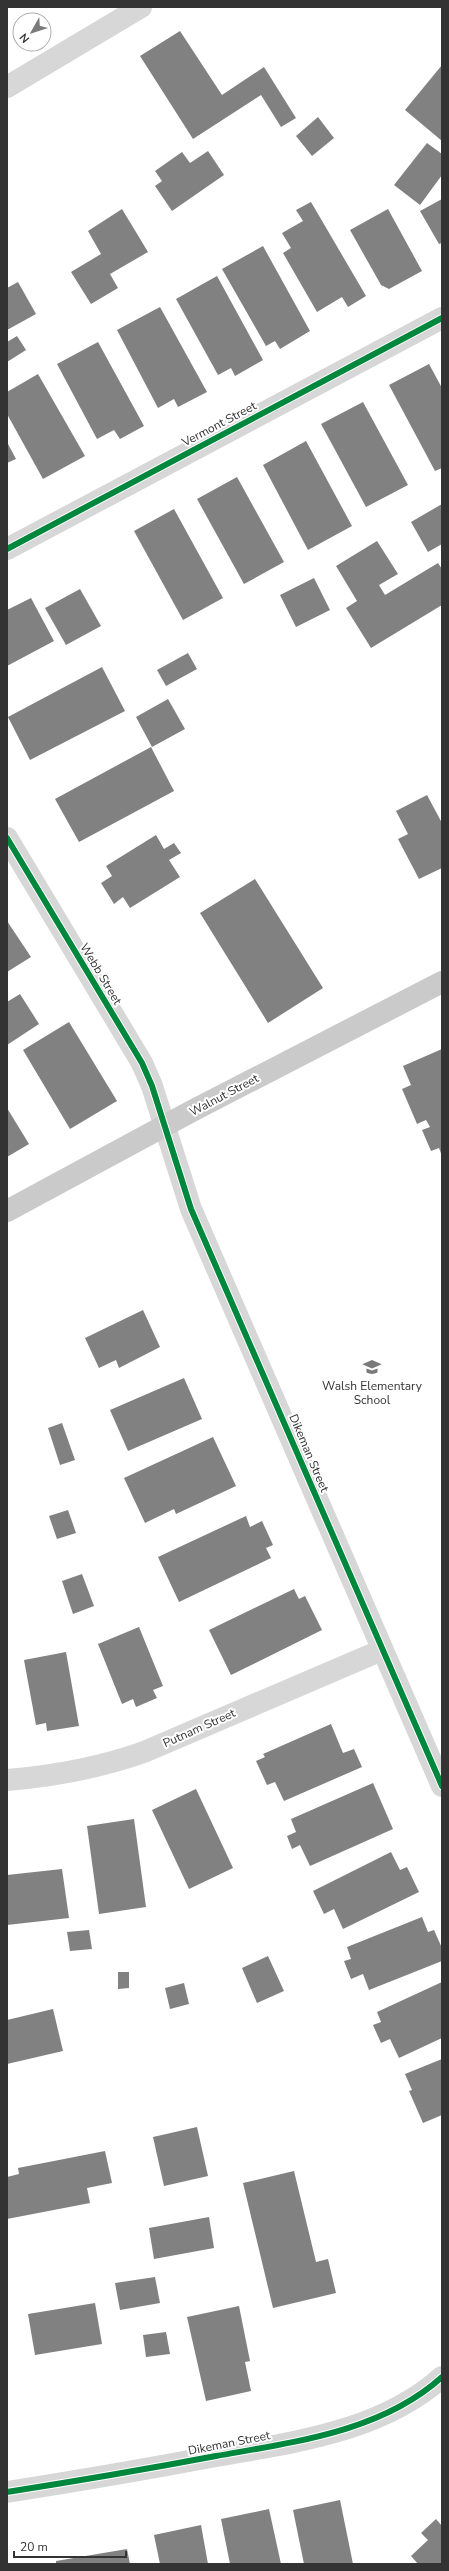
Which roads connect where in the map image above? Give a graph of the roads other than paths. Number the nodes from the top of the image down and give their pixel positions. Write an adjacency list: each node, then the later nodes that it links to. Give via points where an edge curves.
1 (141, 7): 2 (street)
2 (7, 87)
3 (442, 318): 4 (street, Vermont Street)
4 (7, 549)
5 (7, 838): 7 (street, Webb Street, via 142,1062)
6 (442, 982): 7 (main road, Walnut Street)
7 (165, 1126): 8 (main road, Walnut Street); 9 (street, Dikeman Street, via 191,1208)
8 (7, 1211)
9 (382, 1650): 10 (street, Putnam Street, via 144,1752 71,1772); 11 (street, Dikeman Street)
10 (7, 1780)
11 (442, 1786)
12 (442, 2377): 13 (street, Dikeman Street, via 428,2390 399,2409 355,2426 322,2435 160,2467)
13 (7, 2492)

